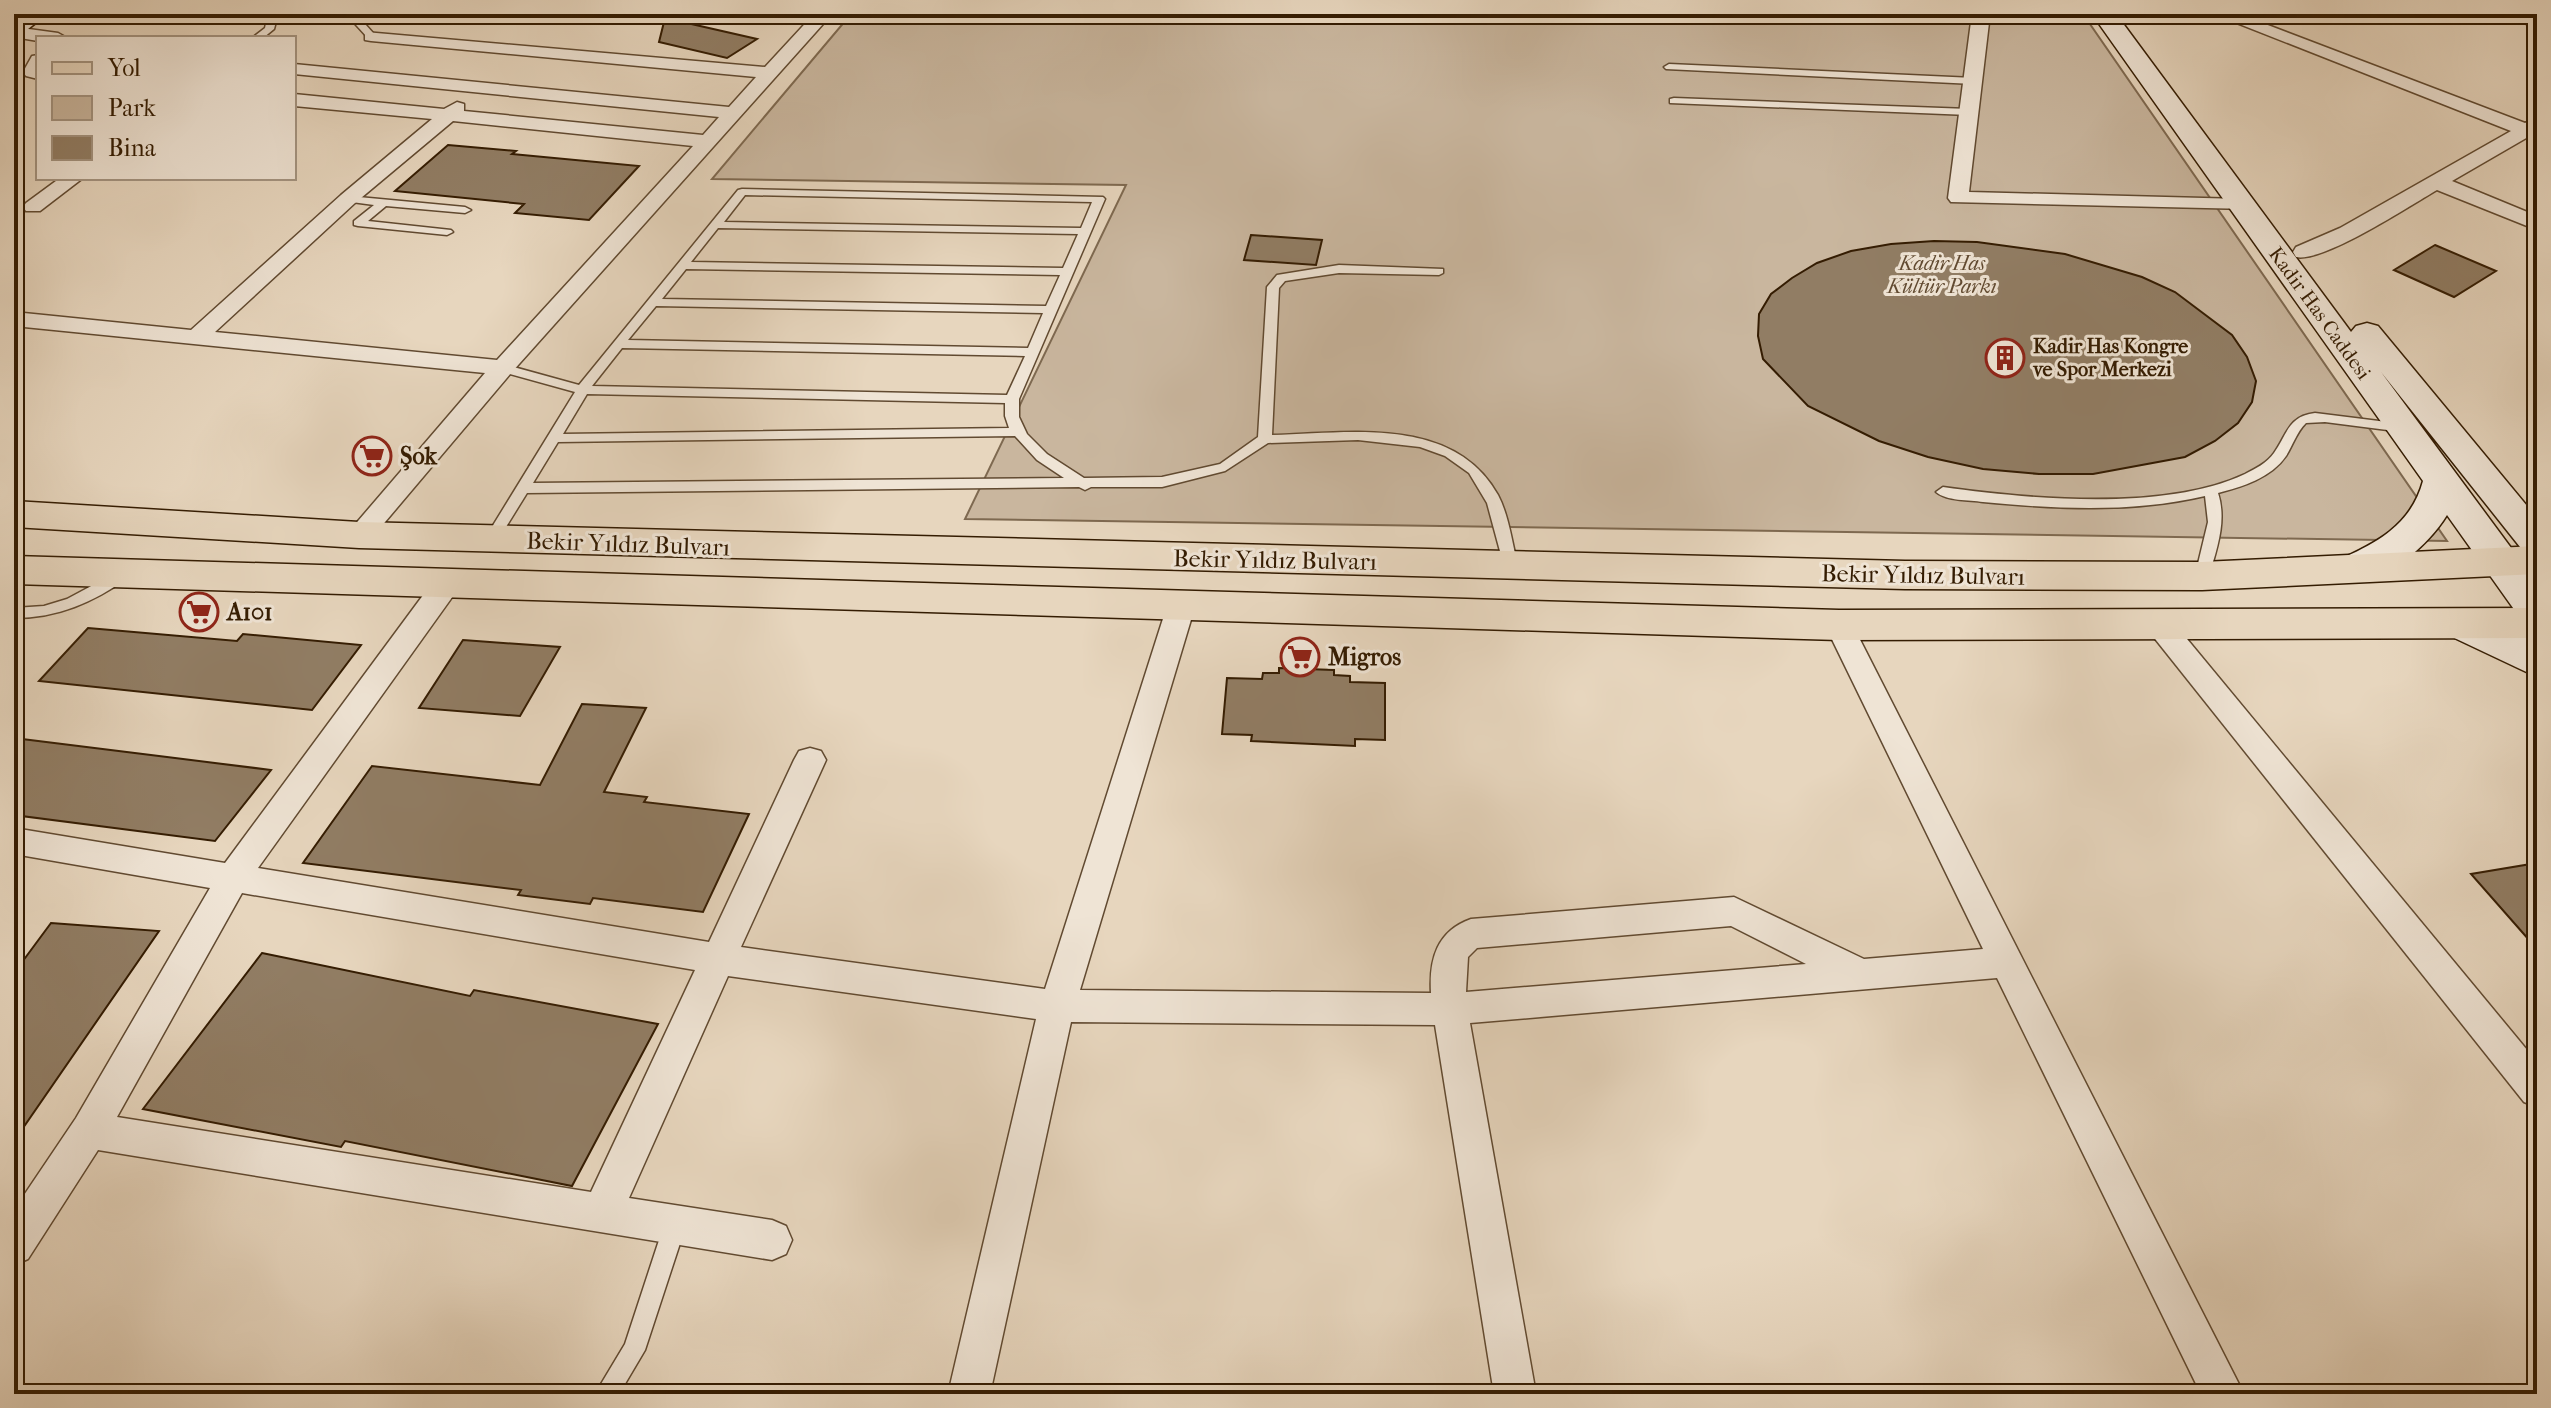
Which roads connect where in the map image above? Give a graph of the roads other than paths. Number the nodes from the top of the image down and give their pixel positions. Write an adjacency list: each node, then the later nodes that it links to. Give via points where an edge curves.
1 (35, 14): 11 (street)
2 (273, 14): 13 (lane, via 269,29)
3 (351, 14): 14 (lane)
4 (823, 14): 19 (street)
5 (1981, 14): 21 (street)
6 (2104, 14): 35 (street, Kadir Has Caddesi)
7 (2125, 14): 42 (street, Kadir Has Caddesi)
8 (2223, 14): 29 (street)
9 (2513, 14): 10 (street)
10 (2537, 22)
11 (14, 30): 12 (street)
12 (47, 36)
13 (260, 36)
14 (371, 36): 15 (street)
15 (419, 41): 16 (street); 20 (street)
16 (612, 58): 19 (street); 23 (street)
17 (1669, 67): 21 (lane)
18 (296, 69): 20 (street)
19 (768, 73): 27 (street)
20 (371, 77): 22 (street)
21 (1974, 81): 26 (street)
22 (480, 87): 23 (street); 28 (street)
23 (569, 97): 27 (street)
24 (296, 100): 28 (street)
25 (1674, 101): 26 (lane)
26 (1969, 112): 35 (street, via 1958,198)
27 (732, 113): 30 (street)
28 (447, 116): 30 (street); 33 (street)
29 (2533, 129): 32 (street)
30 (707, 141): 52 (street)
31 (70, 180): 36 (street)
32 (2436, 182): 38 (street); 42 (street)
33 (348, 199): 34 (lane); 49 (street)
34 (384, 202): 37 (lane); 41 (lane, via 358,223)
35 (2242, 205): 55 (street, Kadir Has Caddesi)
36 (33, 207)
37 (465, 210)
38 (2537, 224)
39 (715, 225): 40 (lane); 40 (lane, via 742,192 1099,199); 43 (lane)
40 (1085, 231): 45 (lane)
41 (447, 232)
42 (2304, 252): 59 (street, Kadir Has Caddesi)
43 (683, 265): 45 (lane); 46 (lane)
44 (1439, 271): 58 (lane, via 1339,269 1281,278 1273,287)
45 (1067, 272): 47 (lane)
46 (653, 302): 47 (lane); 50 (lane)
47 (1051, 310): 51 (lane)
48 (14, 319): 49 (street)
49 (194, 339): 52 (street)
50 (619, 344): 51 (lane); 53 (lane)
51 (1033, 352): 54 (lane)
52 (503, 368): 53 (lane); 67 (street)
53 (583, 390): 54 (lane); 57 (lane)
54 (1012, 399): 56 (lane, via 1012,416)
55 (2403, 428): 60 (street, Kadir Has Caddesi); 63 (lane, via 2304,418 2275,460 2241,481)
56 (1020, 432): 57 (lane); 61 (lane, via 1047,461)
57 (554, 438): 62 (lane)
58 (1265, 439): 61 (lane, via 1241,459 1207,473 1162,482); 71 (lane, via 1397,438 1457,454 1476,470 1492,496)
59 (2462, 450): 65 (street); 69 (street, Kadir Has Caddesi)
60 (2441, 480): 70 (street, Kadir Has Caddesi); 73 (street, via 2438,499 2419,529 2388,552)
61 (1085, 485): 62 (lane)
62 (523, 488): 68 (lane)
63 (2210, 490): 64 (lane, via 2041,502); 75 (lane, via 2215,524)
64 (1943, 492)
65 (2537, 501)
66 (14, 514): 67 (main road, Bekir Yıldız Bulvarı)
67 (359, 535): 68 (main road, Bekir Yıldız Bulvarı)
68 (491, 540): 71 (main road, Bekir Yıldız Bulvarı)
69 (2537, 543)
70 (2519, 561): 73 (main road, Bekir Yıldız Bulvarı); 78 (street, Kadir Has Caddesi)
71 (1511, 566): 75 (main road, Bekir Yıldız Bulvarı)
72 (14, 570): 74 (main road, Bekir Yıldız Bulvarı)
73 (2348, 571): 75 (main road, Bekir Yıldız Bulvarı)
74 (125, 573): 76 (main road, Bekir Yıldız Bulvarı); 79 (lane, via 76,603)
75 (2202, 576)
76 (448, 582): 77 (main road, Bekir Yıldız Bulvarı); 87 (street)
77 (1182, 603): 83 (main road, Bekir Yıldız Bulvarı); 91 (street)
78 (2537, 612)
79 (14, 613)
80 (2158, 623): 82 (main road, Bekir Yıldız Bulvarı); 83 (main road, Bekir Yıldız Bulvarı); 93 (street)
81 (2537, 623): 82 (main road, Bekir Yıldız Bulvarı)
82 (2460, 624): 84 (street)
83 (1839, 625): 89 (street)
84 (2537, 662)
85 (810, 760): 88 (street)
86 (14, 841): 87 (street)
87 (234, 876): 88 (street); 94 (street)
88 (717, 959): 91 (street); 95 (street)
89 (2009, 962): 90 (street); 102 (street)
90 (1863, 975): 92 (street); 92 (street, via 1734,911 1471,934 1453,946 1449,956)
91 (1056, 1006): 92 (street); 100 (street)
92 (1450, 1009): 101 (street)
93 (2537, 1090)
94 (89, 1131): 95 (street); 98 (street)
95 (601, 1214): 96 (street)
96 (675, 1225): 97 (street); 99 (lane, via 634,1350)
97 (772, 1240)
98 (14, 1245)
99 (606, 1394)
100 (969, 1394)
101 (1515, 1394)
102 (2223, 1394)

